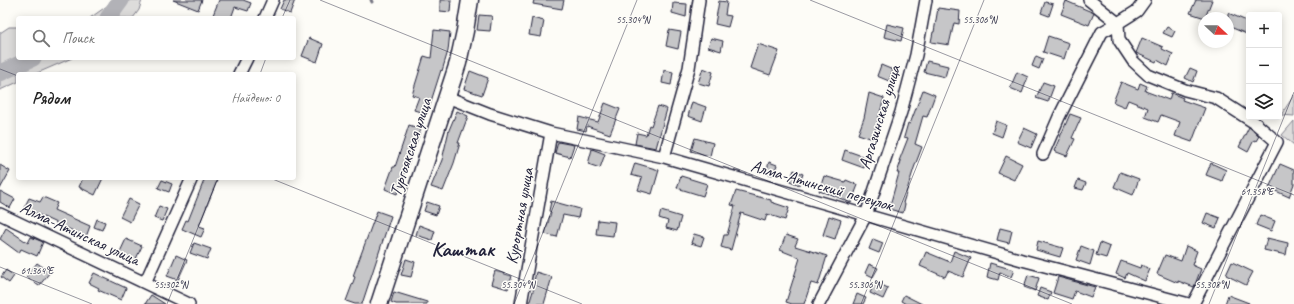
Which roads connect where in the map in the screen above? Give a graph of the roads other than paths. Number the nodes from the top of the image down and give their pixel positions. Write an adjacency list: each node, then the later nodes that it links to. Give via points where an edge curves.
1 (273, 0): 7 (street)
2 (470, 0): 11 (main road, Тургоякская улица, via 466,31)
3 (699, 0): 14 (street, via 689,68)
4 (926, 0): 17 (street, Аргазинская улица, via 916,55 903,104)
5 (1089, 0): 8 (street)
6 (1145, 0): 8 (street, via 1137,11)
7 (266, 16)
8 (1118, 23): 13 (street, via 1102,32); 24 (street, via 1119,40 1132,61 1148,75 1185,90 1216,98 1255,123 1277,142)
9 (246, 60): 10 (street)
10 (240, 72)
11 (447, 97): 12 (street, Алма-Атинский переулок); 20 (main road, Тургоякская улица)
12 (551, 133): 14 (street, Алма-Атинский переулок); 21 (street, Курортная улица)
13 (1043, 154)
14 (664, 157): 17 (street, Алма-Атинский переулок)
15 (191, 180): 18 (street)
16 (0, 214): 18 (street, Алма-Атинская улица)
17 (866, 215): 22 (street, Аргазинская улица); 23 (street, Алма-Атинский переулок)
18 (145, 283): 19 (street, Алма-Атинская улица)
19 (189, 304)
20 (379, 304)
21 (521, 304)
22 (819, 304)
23 (1189, 304)
24 (1193, 304)

